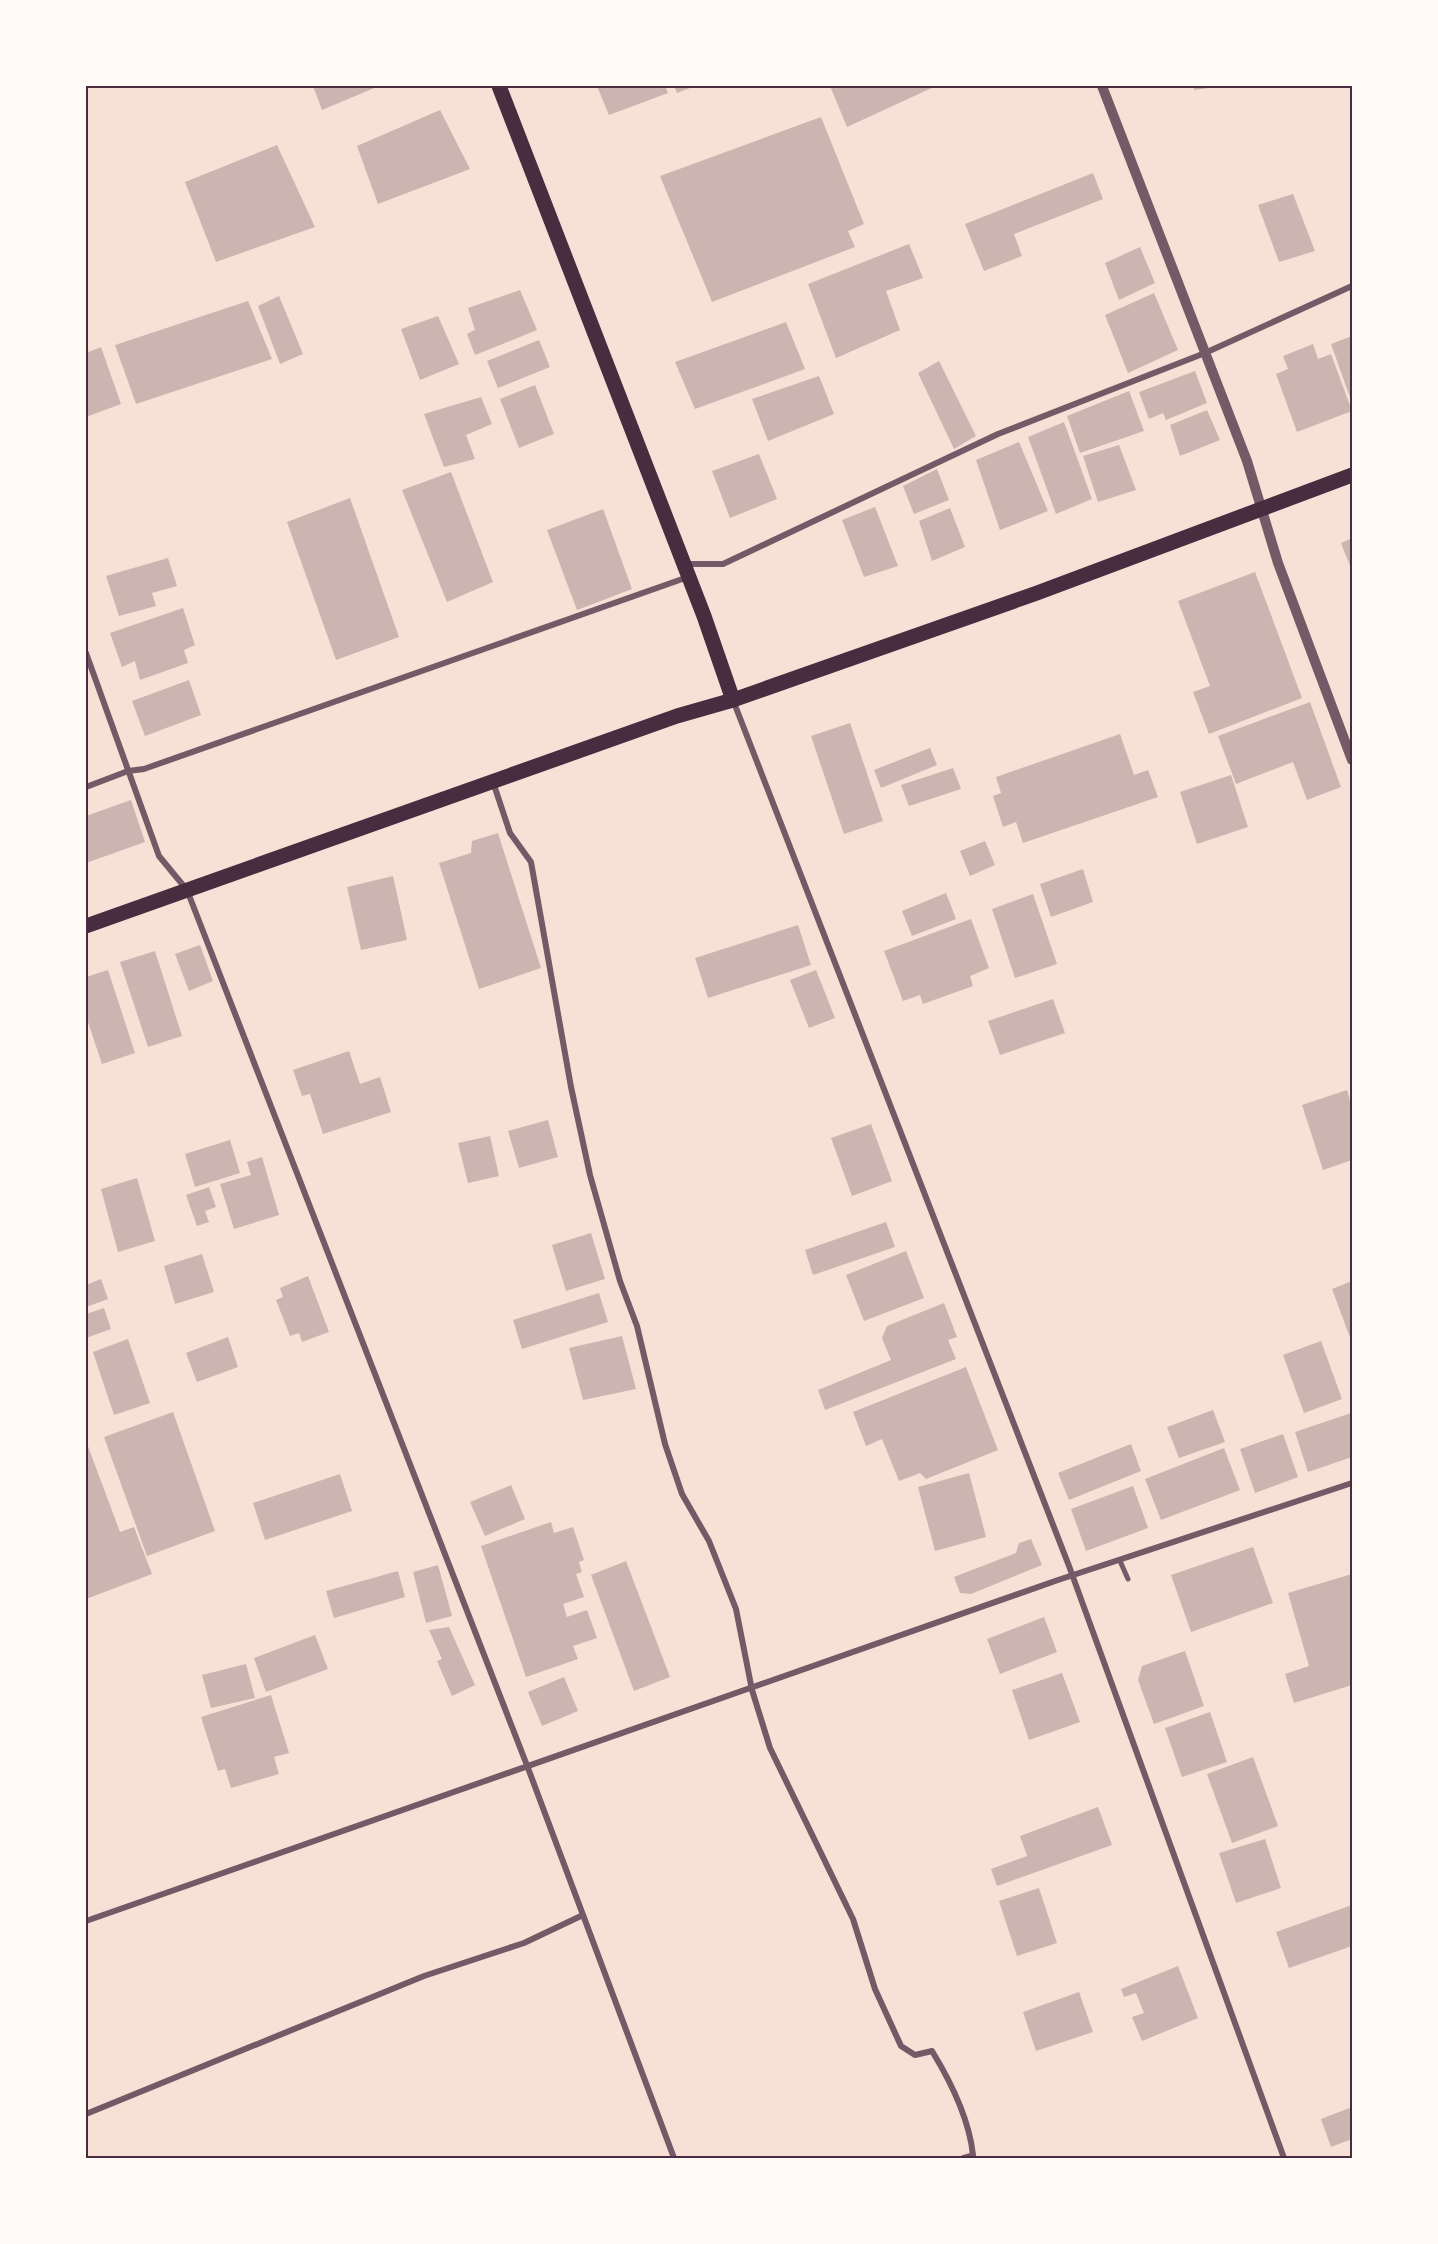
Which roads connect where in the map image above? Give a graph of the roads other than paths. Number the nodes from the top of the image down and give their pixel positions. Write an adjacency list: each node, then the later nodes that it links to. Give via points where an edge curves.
1 (499, 86): 7 (main road)
2 (1102, 86): 4 (street)
3 (1353, 286): 4 (street)
4 (1205, 353): 6 (street); 7 (street, via 998,434 723,564)
5 (1353, 475): 6 (main road)
6 (1262, 510): 9 (main road); 10 (street, via 1278,563)
7 (686, 571): 9 (main road); 11 (street, via 144,769)
8 (86, 653): 11 (street)
9 (733, 700): 12 (main road); 18 (street)
10 (1353, 760)
11 (129, 771): 13 (street); 14 (street, via 159,856)
12 (493, 781): 14 (main road); 20 (street, via 510,833 531,862 590,1175 620,1281 638,1326 665,1444 682,1494 709,1541 736,1609)
13 (86, 787)
14 (187, 890): 15 (main road); 21 (street)
15 (86, 926)
16 (1353, 1483): 17 (street)
17 (1120, 1562): 18 (street); 19 (street)
18 (1073, 1577): 20 (street); 27 (street)
19 (1128, 1579)
20 (752, 1690): 21 (street); 26 (street, via 770,1748 853,1919 875,1989 901,2046 915,2055 932,2051 950,2080 972,2139 973,2155)
21 (528, 1768): 22 (street); 23 (street)
22 (583, 1916): 24 (street, via 524,1943 424,1976); 25 (street)
23 (86, 1921)
24 (86, 2114)
25 (674, 2158)
26 (963, 2158)
27 (1284, 2158)

